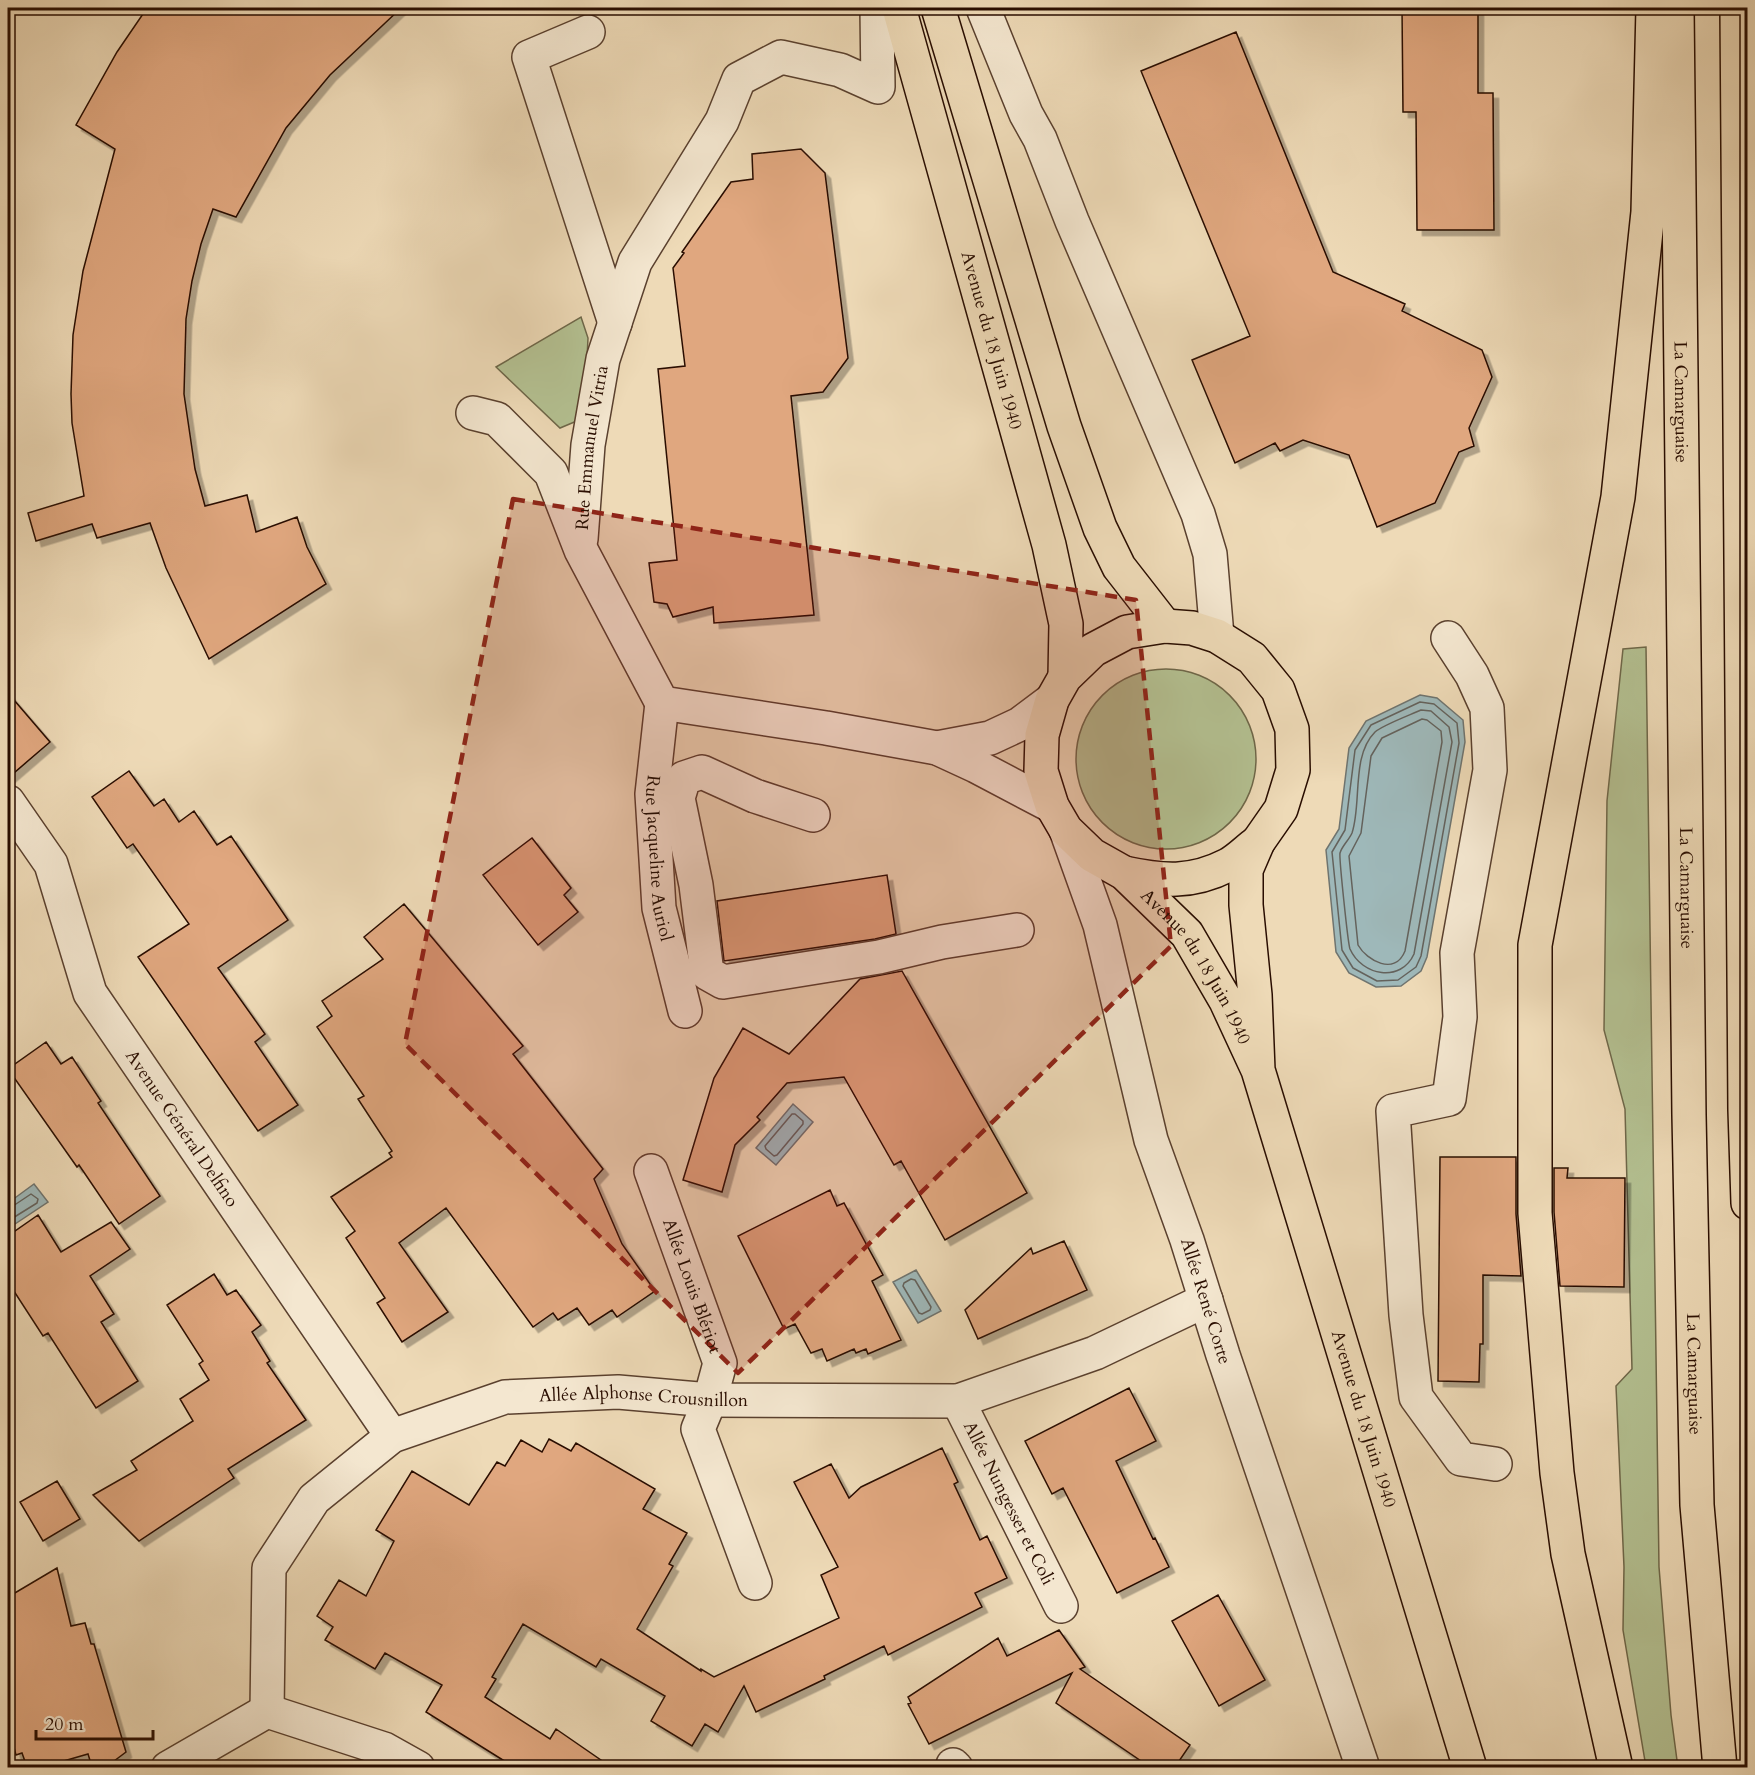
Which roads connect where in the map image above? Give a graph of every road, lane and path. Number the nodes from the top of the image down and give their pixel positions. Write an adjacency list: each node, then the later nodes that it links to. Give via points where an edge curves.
1 (877, 8): 9 (street, Rue Emmanuel Vitria, via 878,87 840,70 781,57 739,79 722,121 635,262)
2 (899, 8): 15 (main road, Avenue du 18 Juin 1940, via 1049,545 1066,624)
3 (938, 8): 12 (main road, via 1064,426 1100,528 1119,567)
4 (983, 8): 13 (street, via 1198,514 1210,554)
5 (1652, 8): 40 (main road, via 1648,212 1618,497 1535,945 1535,1213 1557,1473 1568,1554)
6 (1677, 8): 41 (main road, La Camarguaise, via 1697,1505)
7 (1737, 8): 27 (main road)
8 (588, 32): 9 (street, via 529,57)
9 (615, 323): 11 (street, Rue Emmanuel Vitria, via 603,359 588,445)
10 (473, 413): 11 (street, via 497,419 551,473)
11 (581, 550): 16 (street, Rue Emmanuel Vitria)
12 (1165, 626): 13 (main road, Avenue du 18 Juin 1940, via 1192,628); 15 (main road, Avenue du 18 Juin 1940, via 1127,632 1093,650)
13 (1217, 636): 21 (main road, Avenue du 18 Juin 1940, via 1252,658 1278,690 1292,729 1293,770 1281,809)
14 (1448, 638): 32 (street, via 1487,708 1490,770 1457,953 1460,1017 1449,1099 1393,1110 1406,1315 1416,1397 1461,1459)
15 (1058, 689): 17 (street, via 1020,724 990,738); 20 (main road, Avenue du 18 Juin 1940, via 1042,735 1041,771)
16 (662, 703): 17 (street); 24 (street, Rue Jacqueline Auriol, via 652,794 658,908)
17 (937, 748): 20 (street, via 976,766)
18 (8, 802): 31 (street, Avenue Général Delfino, via 51,864 90,993)
19 (813, 815): 23 (street, via 755,796 702,772 684,778 678,798 696,885 707,974 723,982)
20 (1059, 818): 22 (main road, Avenue du 18 Juin 1940, via 1092,855); 28 (street, Allée René Corte, via 1100,925 1151,1140)
21 (1258, 842): 22 (main road, Avenue du 18 Juin 1940, via 1229,864 1195,878 1159,880); 25 (main road, Avenue du 18 Juin 1940, via 1246,870 1246,905)
22 (1124, 873): 25 (main road, Avenue du 18 Juin 1940, via 1187,934 1226,1001)
23 (1017, 930)
24 (685, 1011)
25 (1258, 1070): 39 (main road, Avenue du 18 Juin 1940)
26 (651, 1172): 29 (street, Allée Louis Blériot, via 720,1363)
27 (1748, 1203)
28 (1206, 1300): 30 (street, Allée Alphonse Crousnillon, via 1095,1353); 38 (street, Allée René Corte)
29 (710, 1400): 30 (street, Allée Alphonse Crousnillon); 31 (street, Allée Alphonse Crousnillon, via 618,1392 505,1397); 33 (street, Allée Louis Blériot, via 698,1429)
30 (958, 1401): 34 (street, Allée Nungesser et Coli)
31 (392, 1436): 35 (street, Allée Alphonse Crousnillon, via 314,1498 269,1568)
32 (1495, 1464)
33 (755, 1583)
34 (1061, 1606)
35 (267, 1711): 36 (street); 37 (street, via 384,1749)
36 (168, 1767)
37 (418, 1767)
38 (1364, 1767)
39 (1470, 1767)
40 (1616, 1767)
41 (1720, 1767)

